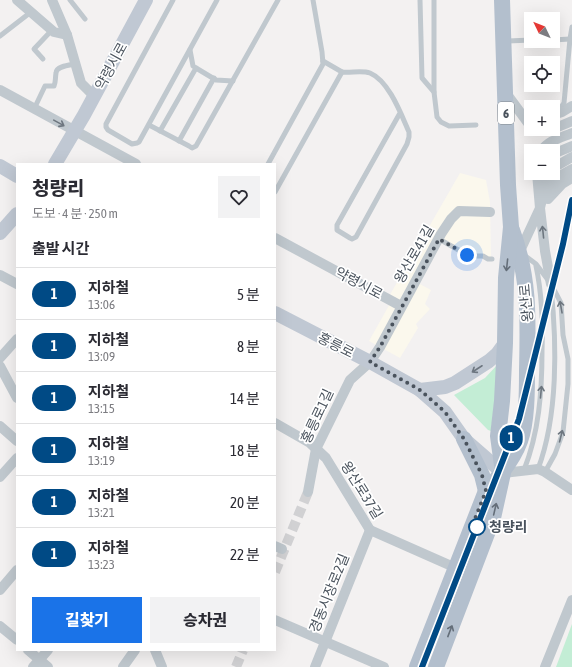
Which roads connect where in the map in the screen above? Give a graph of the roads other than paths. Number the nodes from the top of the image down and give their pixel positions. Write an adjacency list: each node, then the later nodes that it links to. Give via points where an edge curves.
1 (17, 0): 12 (street)
2 (52, 0): 16 (street)
3 (70, 0): 13 (lane)
4 (146, 0): 33 (main road, 약령시로)
5 (173, 0): 41 (lane, via 106,127 135,144 139,142)
6 (218, 0): 22 (lane)
7 (278, 0): 29 (lane)
8 (313, 0): 24 (lane)
9 (420, 0): 31 (lane, via 422,78)
10 (434, 0): 31 (lane)
11 (502, 0): 21 (main road, 왕산로 / 6)
12 (31, 12): 15 (street); 17 (lane)
13 (85, 19)
14 (572, 27): 18 (lane)
15 (52, 30): 16 (street, via 57,34); 23 (lane, via 34,49)
16 (67, 35): 25 (street)
17 (0, 36)
18 (570, 39): 20 (lane); 34 (lane, via 564,103)
19 (524, 40): 21 (lane)
20 (560, 40)
21 (504, 41): 32 (main road, 왕산로 / 6)
22 (190, 50): 26 (lane, via 193,66); 41 (lane)
23 (43, 59)
24 (323, 61): 27 (lane); 54 (lane)
25 (76, 64): 33 (street, via 81,83); 35 (lane, via 56,71 54,86 45,86)
26 (196, 68): 28 (lane); 45 (lane)
27 (342, 72): 37 (lane, via 366,72 375,76 390,93); 62 (lane)
28 (214, 78): 29 (lane, via 219,81); 48 (lane)
29 (233, 81): 48 (lane, via 196,146 192,148)
30 (0, 90): 35 (street)
31 (434, 92): 42 (lane, via 438,120 449,126)
32 (505, 92): 36 (street); 66 (main road, 왕산로 / 6)
33 (94, 96): 44 (main road, 약령시로)
34 (567, 106)
35 (34, 109): 44 (street, one-way to 44)
36 (520, 112): 38 (street); 39 (street)
37 (400, 113): 37 (lane, via 409,132 408,142 352,239 337,230 337,225)
38 (524, 113)
39 (524, 117)
40 (572, 121): 43 (street)
41 (149, 125): 45 (lane)
42 (476, 125)
43 (560, 128)
44 (74, 131): 52 (main road, 약령시로); 53 (street)
45 (160, 131): 48 (lane)
46 (560, 132): 47 (street)
47 (572, 133)
48 (179, 141)
49 (572, 146): 50 (street)
50 (560, 151)
51 (572, 157): 55 (street)
52 (56, 163)
53 (134, 163)
54 (269, 163)
55 (560, 164)
56 (0, 166): 58 (main road)
57 (572, 169): 63 (street, via 556,178)
58 (16, 175)
59 (572, 178): 63 (street, via 558,188)
60 (538, 180): 63 (street)
61 (546, 180): 63 (street)
62 (276, 190)
63 (540, 208): 70 (street); 75 (street, one-way to 63)
64 (490, 212): 69 (street, 왕산로41길, via 459,211)
65 (16, 215): 67 (main road)
66 (511, 227): 70 (main road, 왕산로 / 6); 79 (main road, 왕산로 / 6, one-way to 79, via 506,278)
67 (0, 233)
68 (276, 239): 76 (street, 약령시로)
69 (439, 239): 71 (lane, via 469,256); 76 (street, 왕산로41길)
70 (520, 251): 72 (lane); 93 (main road, 왕산로 / 6, via 528,316 527,383 520,441)
71 (492, 259)
72 (536, 264): 75 (lane); 91 (lane, one-way to 72, via 531,454 538,423 542,388 543,324)
73 (0, 275): 74 (street)
74 (16, 283)
75 (551, 284): 92 (lane, via 554,316 553,396); 92 (lane, one-way to 75, via 555,454 563,432 568,384 568,359 563,335 561,302)
76 (401, 306): 81 (street, 왕산로41길)
77 (276, 314): 81 (main road, 홍릉로)
78 (16, 340): 80 (street)
79 (505, 343): 83 (main road, one-way to 83, via 489,361 455,383); 93 (main road, 왕산로 / 6, via 498,436)
80 (0, 358)
81 (370, 362): 83 (main road, 홍릉로); 89 (street, 홍릉로1길, via 350,380)
82 (0, 366): 84 (street)
83 (420, 390): 87 (main road, 홍릉로, via 445,412)
84 (16, 396)
85 (276, 425): 89 (street, 왕산로37길)
86 (0, 426): 88 (street)
87 (464, 439): 93 (main road, 홍릉로); 96 (main road, via 482,475)
88 (16, 440)
89 (316, 449): 97 (street, 홍릉로1길); 98 (street, 왕산로37길, via 326,458)
90 (16, 459): 94 (street)
91 (524, 470): 92 (street); 93 (street)
92 (542, 470): 95 (street)
93 (503, 473): 96 (main road, 왕산로 / 6); 118 (main road, 왕산로 / 6, one-way to 93, via 493,518)
94 (0, 477)
95 (572, 490)
96 (486, 491): 99 (main road, 왕산로 / 6)
97 (308, 492)
98 (370, 530): 99 (street, 왕산로37길); 106 (street, 경동시장로2길)
99 (456, 568): 117 (main road, 왕산로 / 6)
100 (16, 571): 101 (street)
101 (0, 590)
102 (572, 600): 119 (street)
103 (276, 620): 106 (street)
104 (0, 626): 105 (street)
105 (16, 639)
106 (324, 642): 115 (street, 경동시장로2길); 116 (street)
107 (29, 651): 111 (street)
108 (47, 651): 111 (street)
109 (133, 651): 113 (street)
110 (155, 651): 114 (street)
111 (36, 663): 112 (street)
112 (48, 667)
113 (123, 667)
114 (162, 667)
115 (315, 667)
116 (384, 667)
117 (416, 667)
118 (436, 667)
119 (545, 667)

